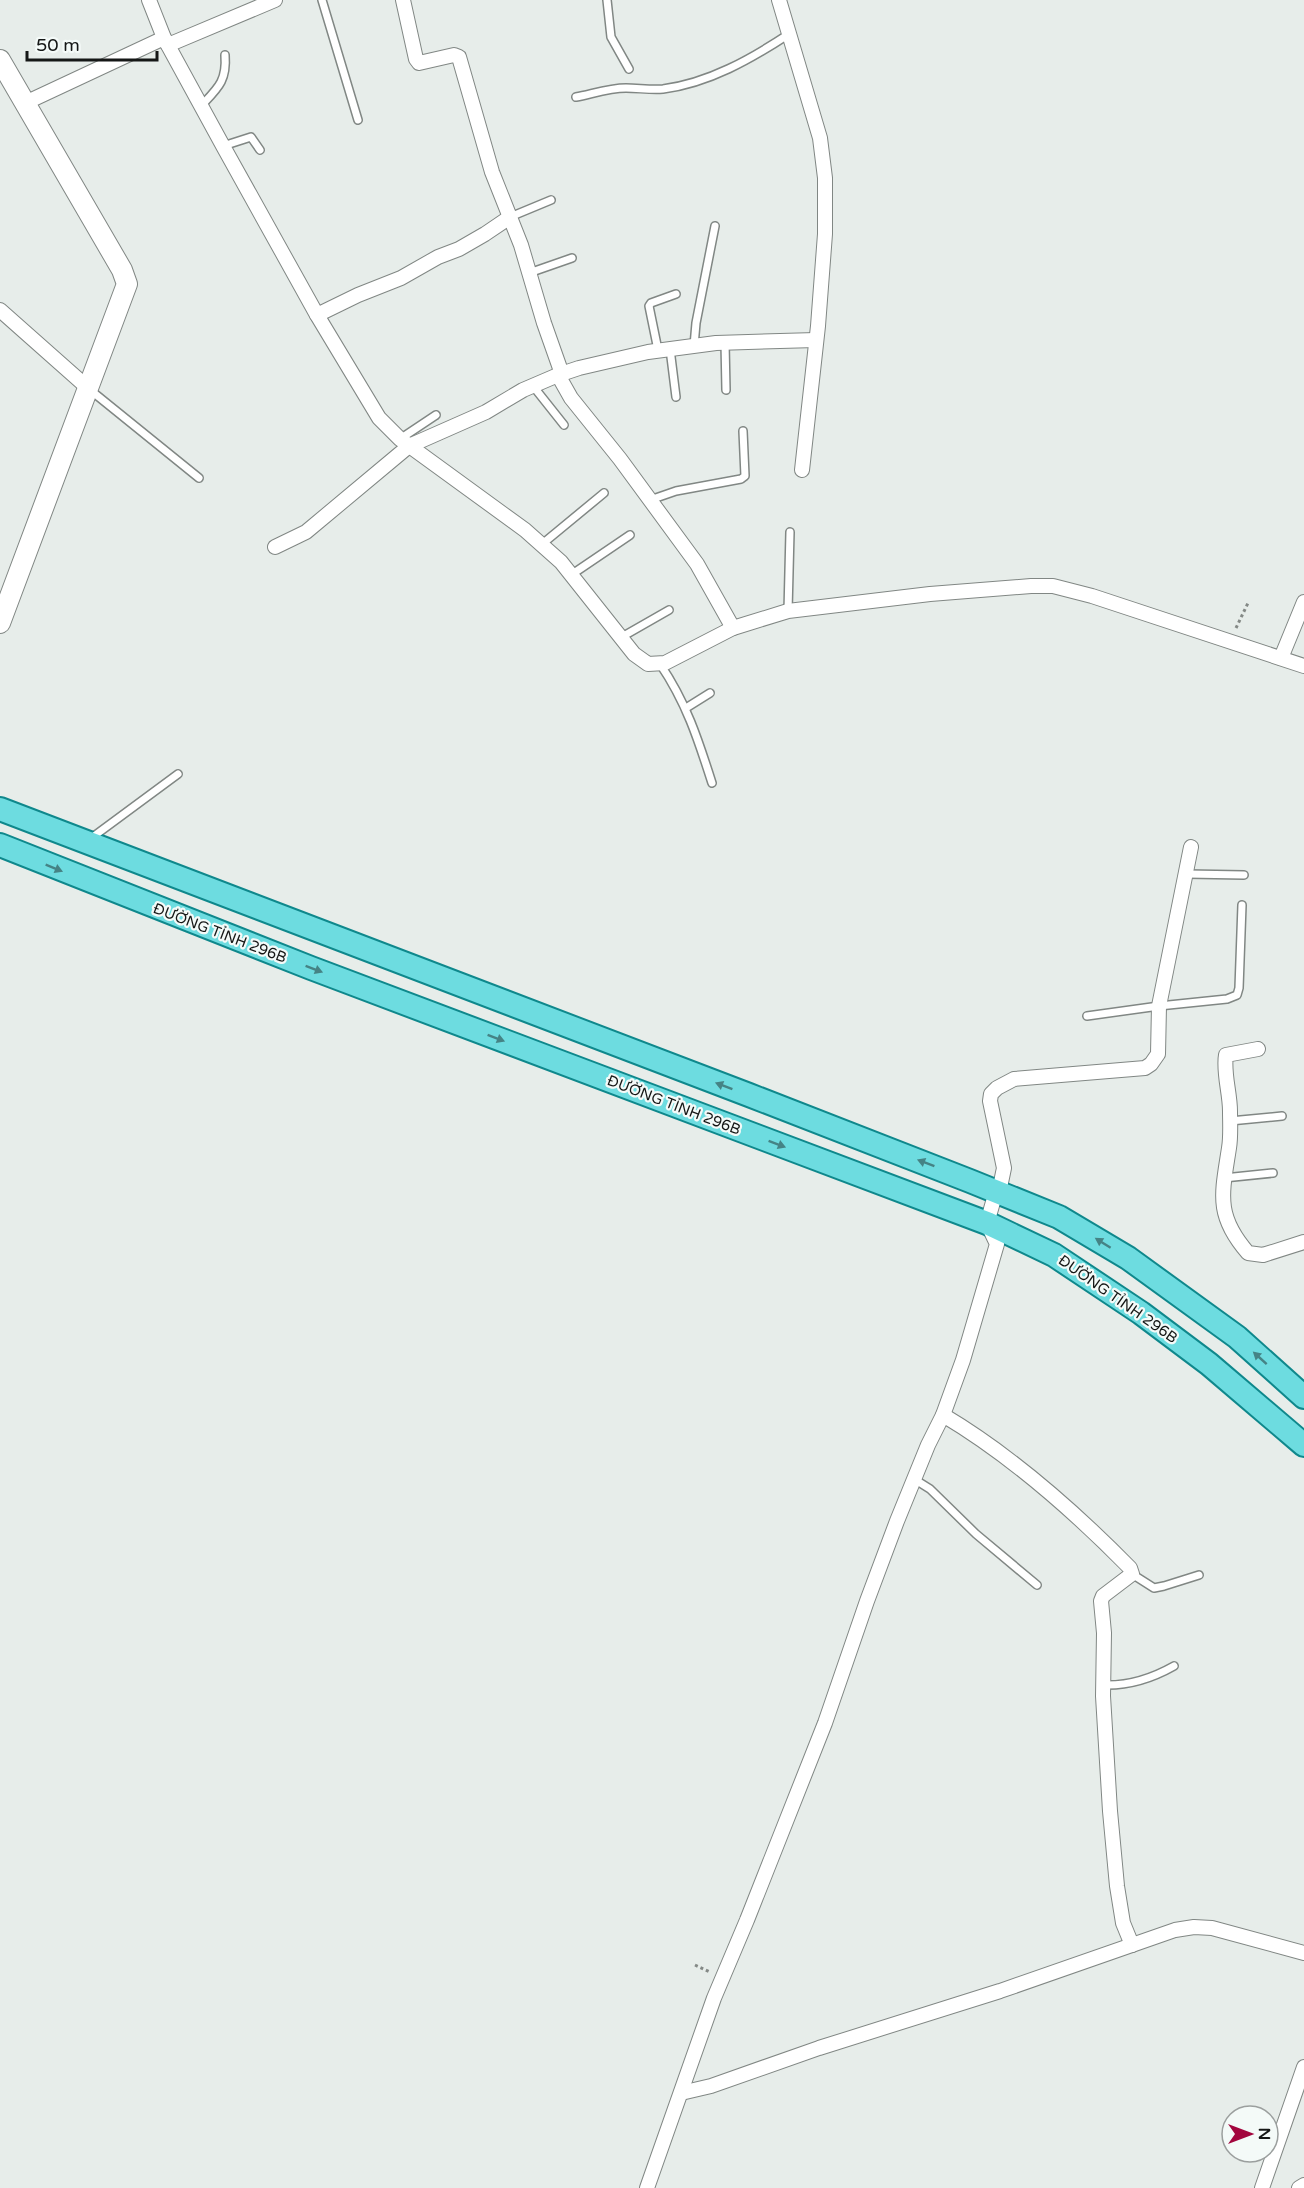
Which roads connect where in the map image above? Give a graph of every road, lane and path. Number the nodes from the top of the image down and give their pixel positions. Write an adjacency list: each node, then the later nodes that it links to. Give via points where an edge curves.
1 (148, 0): 8 (street)
2 (275, 0): 8 (street)
3 (322, 0): 15 (lane)
4 (403, 0): 19 (street, via 419,63 459,57 492,172)
5 (607, 0): 11 (lane, via 611,37)
6 (779, 0): 7 (street)
7 (789, 34): 12 (lane, via 727,70 695,82 660,89 623,88); 26 (street, via 820,138 825,178 825,234)
8 (166, 41): 13 (street); 14 (street)
9 (225, 55): 14 (lane, via 225,78)
10 (0, 60): 13 (street)
11 (628, 69)
12 (576, 97)
13 (24, 103): 32 (street, via 126,277 127,284)
14 (201, 106): 16 (street)
15 (358, 120)
16 (223, 146): 17 (lane, via 251,137); 25 (street)
17 (260, 150)
18 (551, 200): 19 (lane)
19 (510, 217): 22 (street); 25 (street, via 402,278)
20 (716, 226): 28 (lane)
21 (572, 258): 22 (lane)
22 (529, 273): 30 (street)
23 (676, 294): 29 (lane, via 649,306)
24 (0, 310): 32 (street)
25 (317, 315): 38 (street, via 379,418)
26 (816, 340): 27 (street); 39 (street)
27 (725, 343): 28 (street); 33 (lane)
28 (694, 346): 29 (street)
29 (664, 350): 30 (street); 34 (lane)
30 (560, 375): 31 (street); 42 (street, via 571,398)
31 (533, 386): 36 (lane); 38 (street, via 476,417)
32 (88, 388): 40 (lane); 52 (street)
33 (726, 390)
34 (676, 397)
35 (436, 415): 38 (lane)
36 (564, 425)
37 (743, 431): 42 (lane, via 745,476 741,479)
38 (404, 443): 45 (street); 46 (street, via 306,532)
39 (802, 470)
40 (199, 478)
41 (604, 493): 45 (lane)
42 (650, 500): 53 (street, via 697,564)
43 (790, 532): 51 (lane)
44 (630, 535): 47 (lane)
45 (541, 545): 47 (street)
46 (275, 547)
47 (571, 574): 54 (street)
48 (1304, 602): 56 (street)
49 (1248, 603): 55 (path)
50 (669, 610): 54 (lane)
51 (788, 611): 53 (street); 55 (street, via 930,594 1053,586)
52 (0, 623)
53 (733, 628): 57 (street)
54 (621, 638): 57 (street, via 648,664)
55 (1230, 641): 56 (street)
56 (1281, 658): 58 (street)
57 (660, 664): 60 (lane)
58 (1304, 666)
59 (710, 693): 60 (lane)
60 (686, 708): 62 (lane)
61 (178, 774): 64 (lane)
62 (712, 783)
63 (0, 809): 64 (main road)
64 (86, 842): 77 (main road, one-way to 64)
65 (0, 845): 78 (main road, ĐƯỜNG TỈNH 296B, one-way to 78, via 311,968)
66 (1191, 847): 67 (street)
67 (1186, 874): 68 (lane); 70 (street)
68 (1244, 875)
69 (1242, 905): 70 (lane, via 1237,995)
70 (1159, 1005): 71 (lane); 77 (street, via 1158,1054 1145,1068 1014,1079 991,1094 1004,1168)
71 (1087, 1016)
72 (1258, 1049): 74 (street, via 1226,1055)
73 (1282, 1116): 74 (lane)
74 (1230, 1121): 76 (street)
75 (1274, 1173): 76 (lane)
76 (1224, 1178): 79 (street, via 1225,1213 1235,1239 1248,1253 1263,1255)
77 (999, 1192): 78 (street); 80 (main road, one-way to 77, via 1237,1337 1128,1258 1059,1217)
78 (987, 1223): 81 (street, via 997,1244 963,1360); 82 (main road, ĐƯỜNG TỈNH 296B, via 1054,1255 1133,1308 1209,1364)
79 (1302, 1246)
80 (1304, 1397)
81 (942, 1415): 83 (street); 84 (street, via 972,1432 1045,1489 1119,1557)
82 (1304, 1445)
83 (914, 1479): 86 (lane); 92 (street, via 825,1723 714,1998)
84 (1132, 1574): 85 (lane, via 1154,1588); 88 (street, via 1101,1601)
85 (1199, 1575)
86 (1037, 1585)
87 (1174, 1666): 88 (lane, via 1124,1686)
88 (1103, 1685): 89 (street, via 1117,1886 1123,1923)
89 (1132, 1945): 90 (street, via 1194,1927 1212,1928); 92 (street)
90 (1304, 1953)
91 (1304, 2067): 95 (street)
92 (681, 2093): 94 (street)
93 (1304, 2185): 96 (street)
94 (647, 2188)
95 (1262, 2188)
96 (1299, 2188)

